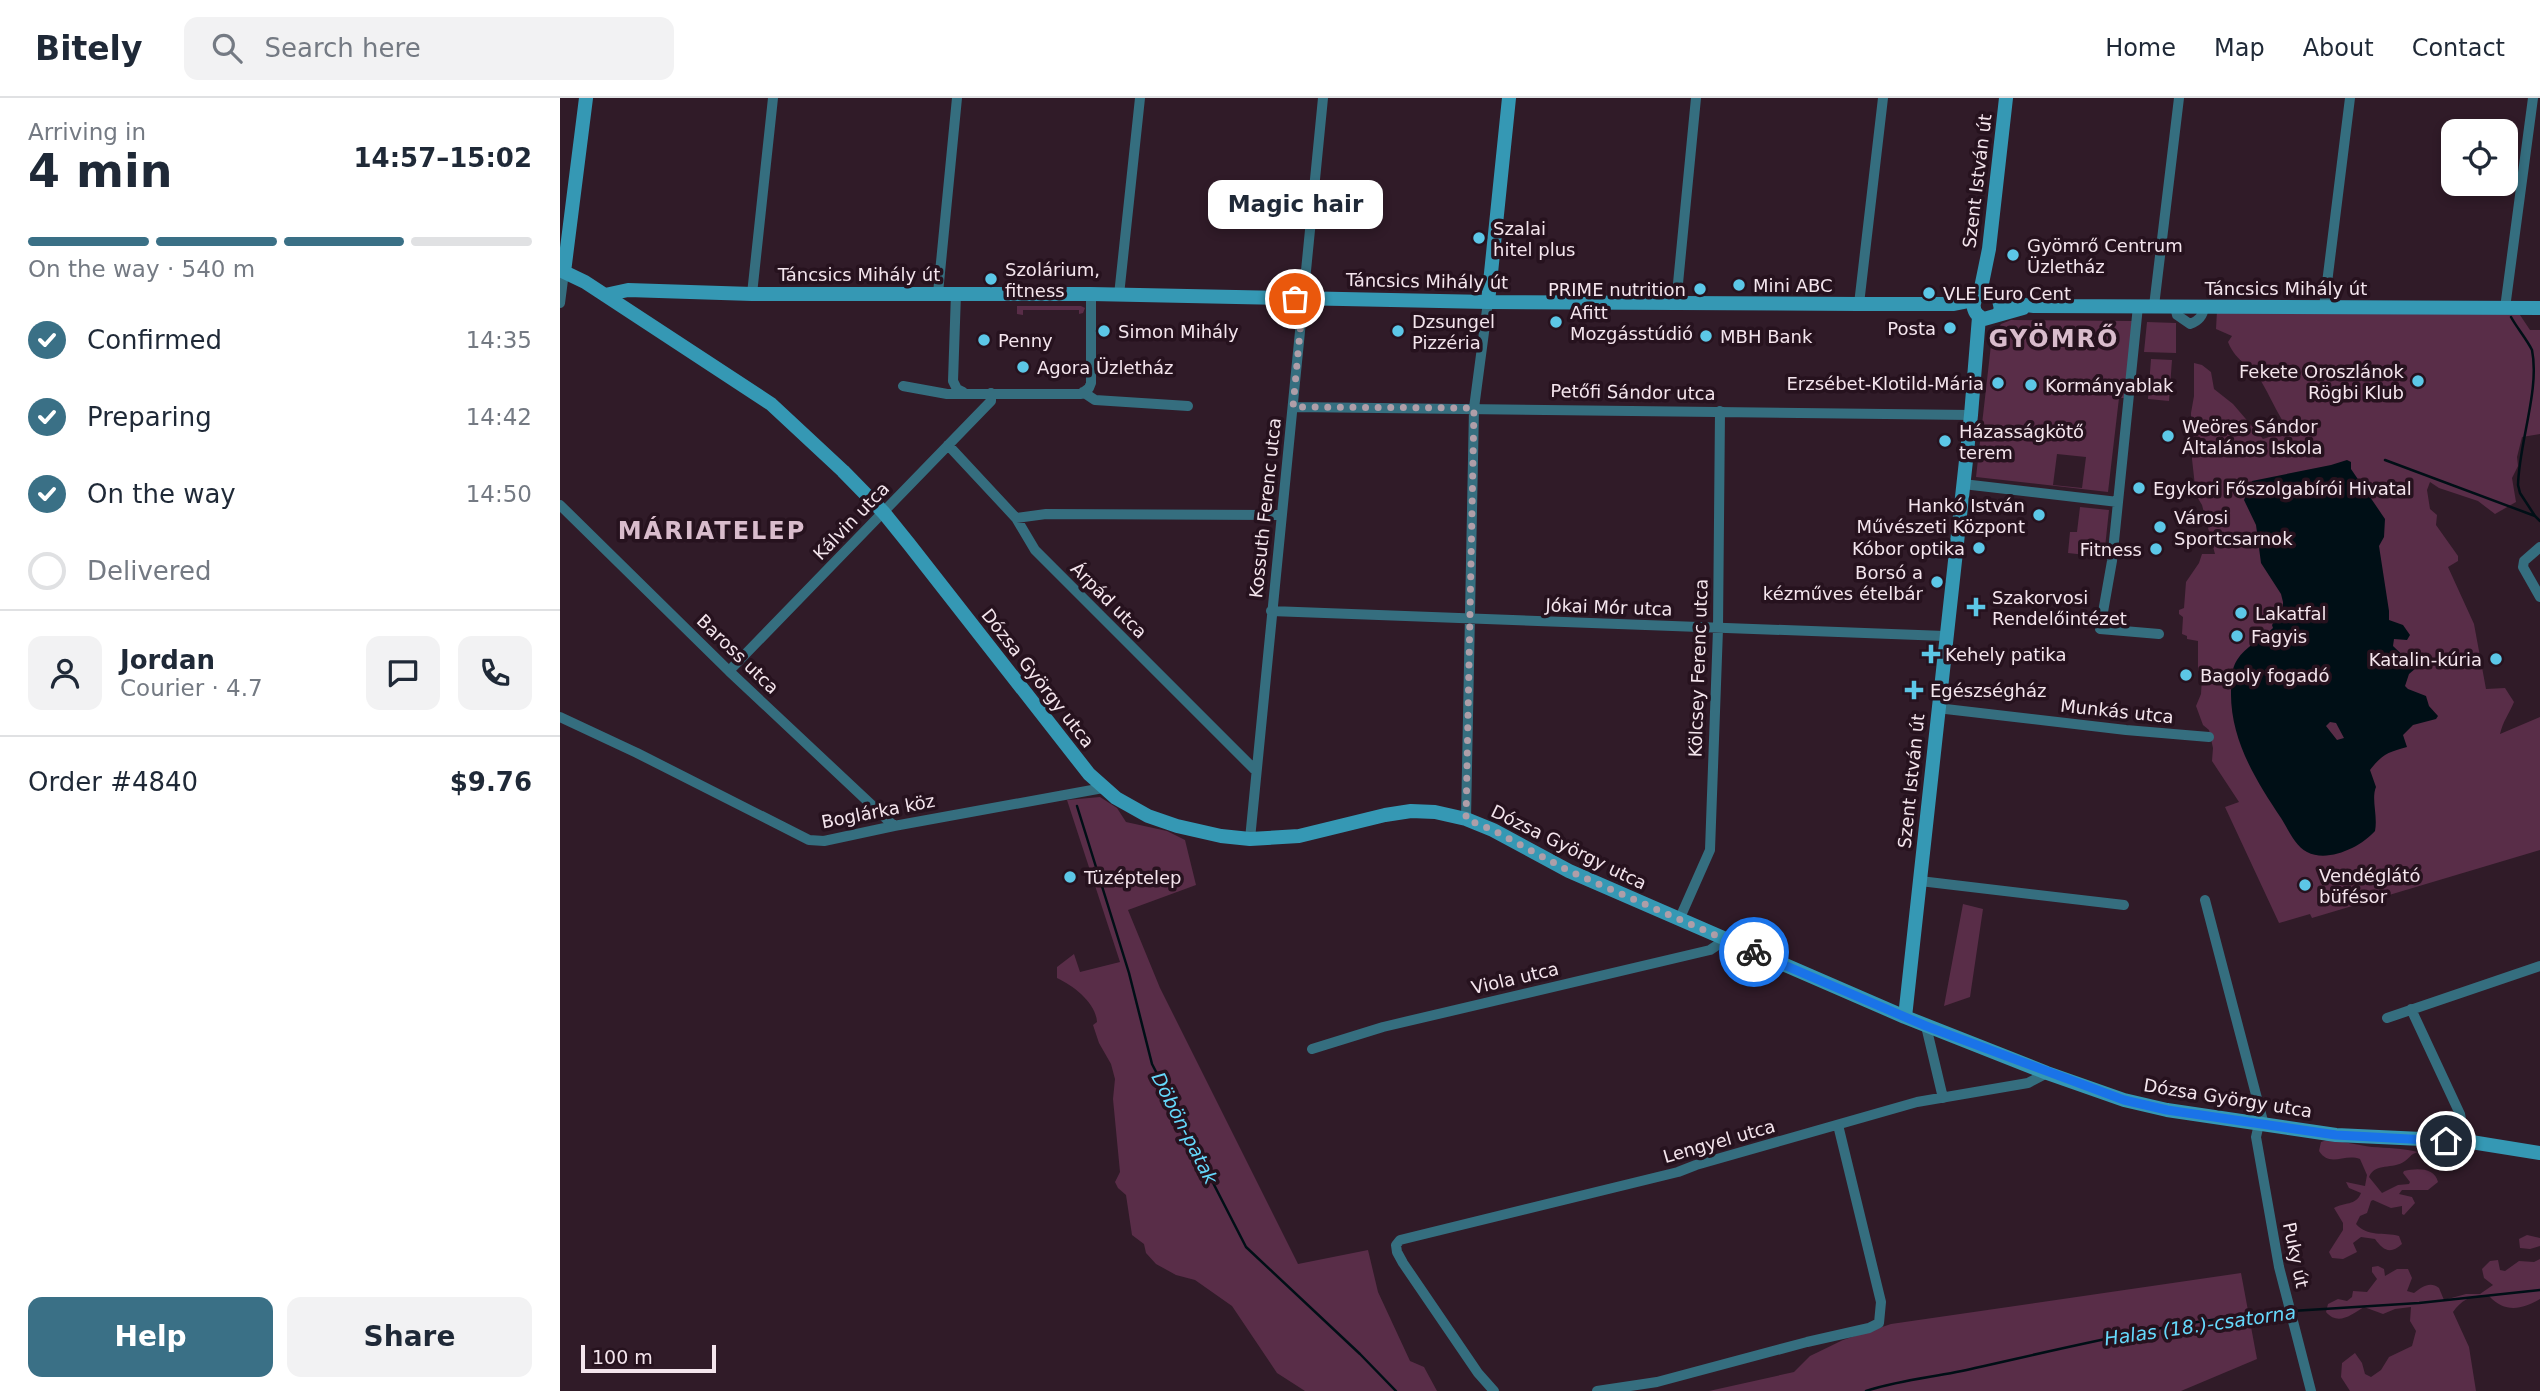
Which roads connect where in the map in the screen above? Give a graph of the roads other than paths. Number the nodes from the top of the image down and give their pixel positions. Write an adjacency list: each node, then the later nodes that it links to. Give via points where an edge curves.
1 (586, 98): 13 (street)
2 (772, 98): 16 (street)
3 (957, 98): 14 (street)
4 (1140, 98): 19 (street)
5 (1323, 98): 20 (street, Kossuth Ferenc utca)
6 (1508, 98): 21 (street)
7 (1696, 98): 23 (street)
8 (1883, 98): 24 (street)
9 (2006, 98): 25 (street, Szent István út, via 1986,268)
10 (2179, 98): 27 (street)
11 (2350, 98): 28 (street)
12 (2533, 98): 29 (street)
13 (562, 271): 18 (street, Dózsa György utca); 22 (street)
14 (938, 293): 15 (street, Táncsics Mihály út); 16 (street, Táncsics Mihály út)
15 (956, 293): 17 (street, Táncsics Mihály út); 32 (street, via 953,381)
16 (752, 294): 18 (street, Táncsics Mihály út, via 628,290)
17 (1091, 294): 19 (street, Táncsics Mihály út); 33 (street, via 1091,383)
18 (605, 295): 44 (street, Dózsa György utca, via 771,404)
19 (1119, 295): 20 (street, Táncsics Mihály út)
20 (1303, 299): 21 (street, Táncsics Mihály út); 36 (street, Kossuth Ferenc utca)
21 (1488, 302): 23 (street, Táncsics Mihály út); 37 (street)
22 (560, 303)
23 (1676, 304): 24 (street, Táncsics Mihály út)
24 (1859, 304): 25 (street, Táncsics Mihály út)
25 (1986, 306): 26 (street, Táncsics Mihály út); 39 (street, Szent István út)
26 (2138, 306): 27 (street, Táncsics Mihály út); 42 (street)
27 (2154, 306): 28 (street, Táncsics Mihály út)
28 (2324, 307): 29 (street, Táncsics Mihály út)
29 (2505, 307): 30 (street, Táncsics Mihály út)
30 (2540, 308)
31 (904, 386): 32 (street, via 947,394)
32 (963, 392): 34 (street)
33 (1083, 392): 34 (street); 35 (street, via 1095,400)
34 (991, 393): 40 (street, Kálvin utca, via 990,401)
35 (1188, 406)
36 (1293, 407): 37 (street, Petőfi Sándor utca); 45 (street, Kossuth Ferenc utca)
37 (1474, 408): 38 (street, Petőfi Sándor utca); 50 (street)
38 (1720, 411): 39 (street, Petőfi Sándor utca); 51 (street, Kölcsey Ferenc utca)
39 (1971, 415): 41 (street, Szent István út)
40 (948, 445): 44 (street, Kálvin utca); 46 (street, Árpád utca)
41 (1963, 484): 42 (street); 53 (street, Szent István út)
42 (2118, 502): 52 (street, via 2100,629)
43 (560, 505): 54 (street, Baross utca)
44 (884, 513): 54 (street, Kálvin utca); 59 (street, Dózsa György utca)
45 (1282, 515): 46 (street, via 1046,514); 49 (street, Kossuth Ferenc utca)
46 (1016, 518): 58 (street, Árpád utca, via 1035,550)
47 (2540, 547): 48 (street, via 2523,567)
48 (2540, 597)
49 (1271, 611): 50 (street, Jókai Mór utca); 58 (street, Kossuth Ferenc utca)
50 (1471, 620): 51 (street, Jókai Mór utca); 60 (street)
51 (1718, 629): 53 (street, Jókai Mór utca); 66 (street, Kölcsey Ferenc utca, via 1710,850)
52 (2159, 634)
53 (1945, 636): 55 (street, Szent István út)
54 (729, 671): 61 (street, Baross utca)
55 (1937, 708): 57 (street, Munkás utca); 63 (street, Szent István út)
56 (560, 717): 61 (street, Boglárka köz, via 809,840)
57 (2209, 737)
58 (1256, 771): 62 (street, Kossuth Ferenc utca)
59 (1103, 788): 61 (street, Boglárka köz); 62 (street, Dózsa György utca, via 1147,816 1197,831)
60 (1466, 819): 62 (street, Dózsa György utca, via 1411,811 1299,836); 66 (street, Dózsa György utca)
61 (894, 826)
62 (1250, 839)
63 (1920, 881): 65 (street); 70 (street, Szent István út)
64 (2205, 900): 77 (street, Puky út)
65 (2124, 905)
66 (1679, 920): 67 (street, Dózsa György utca)
67 (1725, 940): 70 (street, Dózsa György utca); 73 (street, Viola utca, via 1710,950 1383,1027)
68 (2540, 966): 69 (street)
69 (2411, 1009): 71 (street); 78 (street, via 2460,1114)
70 (1905, 1017): 72 (street, Dózsa György utca)
71 (2387, 1018)
72 (1926, 1026): 74 (street, Dózsa György utca); 75 (street)
73 (1312, 1049)
74 (2047, 1073): 75 (street, Lengyel utca, via 2028,1083); 77 (street, Dózsa György utca, via 2124,1100)
75 (1943, 1098): 76 (street, Lengyel utca)
76 (1838, 1125): 80 (street, Lengyel utca, via 1678,1172 1400,1241 1396,1245 1403,1263); 81 (street, via 1881,1302 1879,1323 1657,1382)
77 (2262, 1125): 78 (street, Dózsa György utca, via 2336,1135); 82 (street, Puky út, via 2256,1137 2279,1267)
78 (2465, 1141): 79 (street, Dózsa György utca)
79 (2540, 1153)
80 (1494, 1391)
81 (1597, 1391)
82 (2311, 1391)

